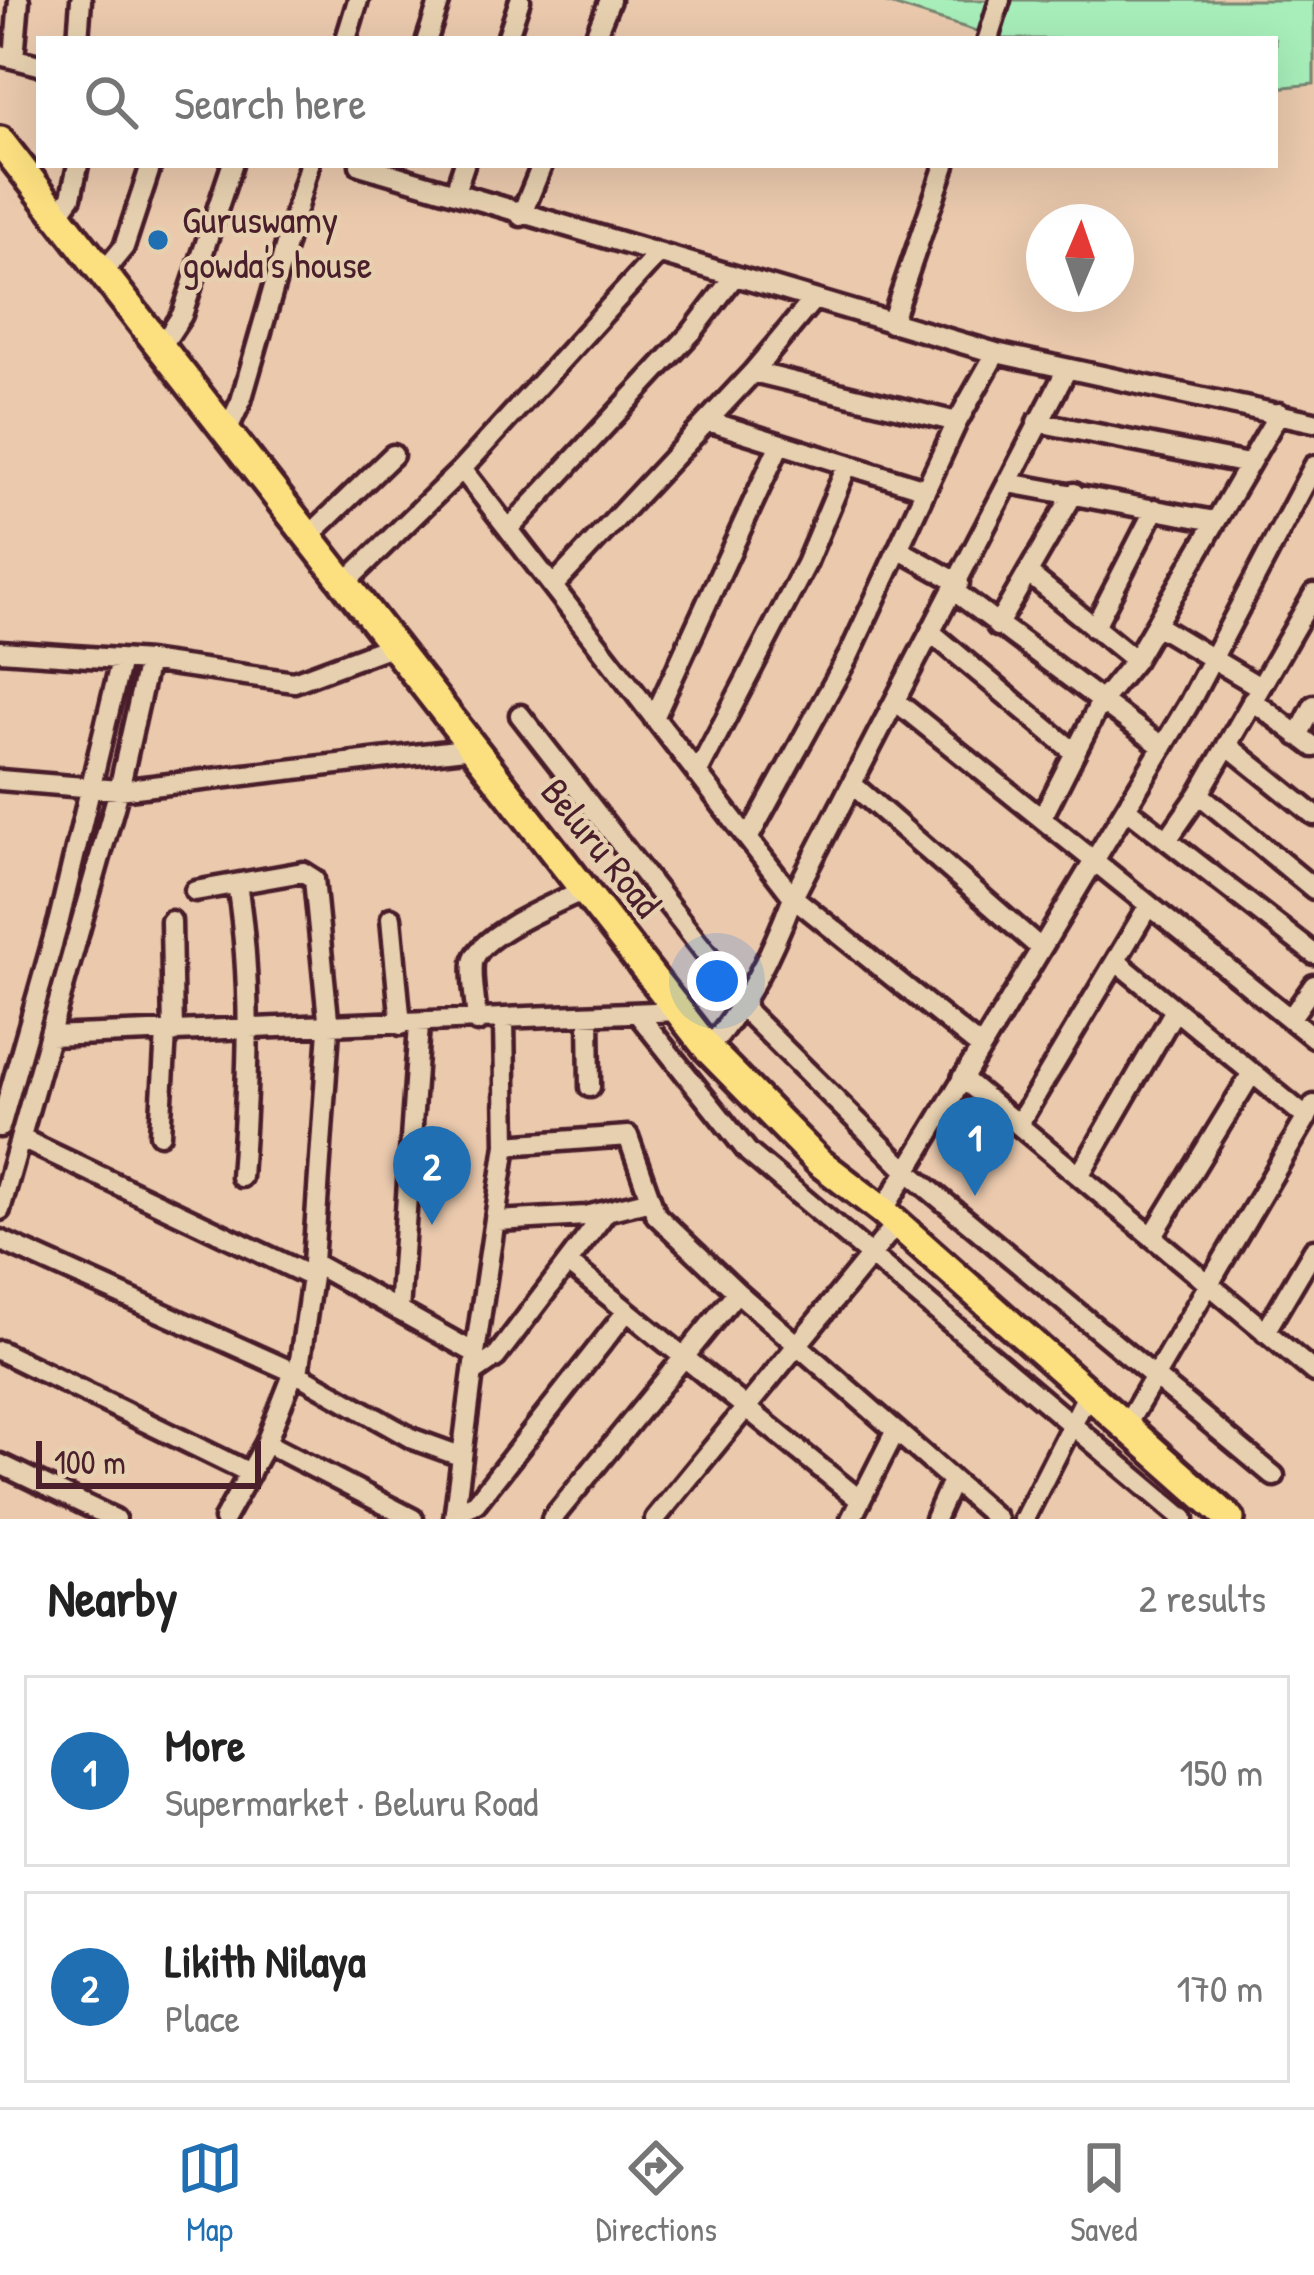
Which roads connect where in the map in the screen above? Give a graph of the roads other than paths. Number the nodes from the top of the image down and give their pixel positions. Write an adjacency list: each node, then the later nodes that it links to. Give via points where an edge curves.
1 (19, 0): 14 (street)
2 (81, 0): 8 (street)
3 (358, 0): 9 (street)
4 (440, 0): 10 (street)
5 (520, 0): 11 (street)
6 (610, 0): 12 (street)
7 (1000, 0): 13 (street)
8 (78, 36)
9 (347, 36)
10 (429, 36)
11 (508, 36)
12 (595, 36)
13 (989, 36)
14 (7, 56)
15 (0, 141): 25 (highway, Beluru Road)
16 (77, 168): 25 (street)
17 (150, 168): 28 (street, via 124,247)
18 (231, 168): 32 (street, via 182,315)
19 (308, 168): 41 (street)
20 (463, 168): 24 (street)
21 (541, 168): 26 (street)
22 (944, 168): 31 (street)
23 (386, 169): 24 (street)
24 (454, 192): 26 (street)
25 (57, 216): 28 (highway, Beluru Road)
26 (521, 216): 27 (street)
27 (656, 256): 29 (street); 46 (street)
28 (102, 274): 32 (highway, Beluru Road)
29 (733, 278): 30 (street); 53 (street)
30 (813, 300): 31 (street); 35 (street)
31 (891, 322): 33 (street)
32 (161, 347): 41 (highway, Beluru Road)
33 (996, 353): 34 (street); 38 (street)
34 (1067, 369): 36 (street); 39 (street)
35 (753, 372): 37 (street); 38 (street)
36 (1279, 413): 40 (street); 44 (street)
37 (708, 422): 42 (street); 58 (street)
38 (957, 422): 49 (street)
39 (1037, 422): 44 (street); 48 (street)
40 (1314, 422)
41 (228, 429): 54 (highway, Beluru Road)
42 (778, 446): 45 (street); 76 (street)
43 (393, 454): 54 (street)
44 (1248, 464): 52 (street)
45 (847, 466): 49 (street); 82 (street)
46 (462, 469): 53 (street); 57 (street)
47 (1311, 478): 70 (street)
48 (1009, 483): 50 (street); 59 (street)
49 (925, 489): 55 (street)
50 (1074, 493): 51 (street); 56 (street)
51 (1155, 509): 52 (street); 63 (street)
52 (1215, 521): 61 (street)
53 (510, 528): 58 (street)
54 (310, 535): 57 (highway, Beluru Road)
55 (898, 549): 59 (street); 91 (street)
56 (1029, 574): 62 (street); 63 (street)
57 (346, 581): 65 (highway, Beluru Road)
58 (555, 584): 76 (street)
59 (956, 587): 62 (street); 64 (street)
60 (1314, 594): 71 (street)
61 (1156, 625): 67 (street); 70 (street)
62 (997, 626): 73 (street)
63 (1094, 628): 67 (street)
64 (932, 634): 72 (street); 81 (street)
65 (391, 646): 69 (street, via 294,682); 80 (highway, Beluru Road)
66 (0, 650): 68 (street)
67 (1135, 660): 73 (street)
68 (121, 661): 69 (street); 86 (street)
69 (148, 661): 85 (street)
70 (1211, 662): 71 (street); 79 (street)
71 (1255, 693): 77 (street); 78 (street)
72 (898, 703): 84 (street); 90 (street)
73 (1100, 703): 79 (street); 81 (street)
74 (1314, 705): 77 (street)
75 (520, 715): 106 (street)
76 (655, 718): 82 (street)
77 (1306, 741)
78 (1227, 745): 87 (street); 89 (street)
79 (1163, 747): 88 (street)
80 (473, 748): 85 (street); 95 (highway, Beluru Road)
81 (1073, 751): 90 (street)
82 (698, 775): 91 (street)
83 (0, 780): 86 (street)
84 (854, 785): 98 (street); 102 (street)
85 (119, 790): 86 (street); 118 (street)
86 (93, 791): 127 (street)
87 (1199, 794): 92 (street); 96 (street)
88 (1126, 808): 92 (street); 93 (street)
89 (1314, 815)
90 (1043, 816): 93 (street)
91 (749, 837): 98 (street)
92 (1167, 840): 103 (street)
93 (1094, 861): 99 (street); 102 (street)
94 (237, 884): 97 (street); 115 (street, via 311,874); 116 (street)
95 (586, 889): 108 (highway, Beluru Road); 113 (street, via 479,950)
96 (1314, 889)
97 (195, 891)
98 (793, 897): 106 (street); 120 (street)
99 (1149, 905): 104 (street); 111 (street)
100 (391, 918): 114 (street)
101 (171, 921): 117 (street)
102 (1039, 947): 120 (street)
103 (1314, 954)
104 (1118, 962): 107 (street); 126 (street)
105 (1314, 985): 111 (street)
106 (744, 1005): 121 (street); 132 (street)
107 (1175, 1010): 122 (street); 133 (street)
108 (680, 1011): 109 (street); 121 (highway, Beluru Road)
109 (637, 1013): 110 (street); 143 (street, via 748,1152)
110 (589, 1016): 112 (street); 124 (street)
111 (1290, 1019): 119 (street)
112 (504, 1021): 113 (street); 130 (street)
113 (477, 1022): 114 (street)
114 (410, 1025): 115 (street); 148 (street)
115 (329, 1029): 116 (street); 145 (street)
116 (251, 1031): 117 (street); 134 (street)
117 (169, 1033): 118 (street); 128 (street)
118 (50, 1036): 129 (street)
119 (1314, 1038)
120 (980, 1047): 123 (street)
121 (707, 1049): 138 (highway, Beluru Road, via 819,1162)
122 (1252, 1073): 125 (street); 140 (street)
123 (962, 1078): 126 (street); 132 (street)
124 (590, 1087)
125 (1311, 1112): 146 (street)
126 (1018, 1125): 133 (street)
127 (0, 1126)
128 (160, 1134)
129 (24, 1140): 131 (street); 145 (street)
130 (506, 1145): 135 (street, via 628,1136); 139 (street)
131 (7, 1166): 136 (street)
132 (907, 1171): 138 (street); 157 (street)
133 (1079, 1176): 140 (street)
134 (241, 1177)
135 (647, 1201): 137 (street); 147 (street)
136 (0, 1210)
137 (606, 1212): 139 (street); 144 (street)
138 (890, 1217): 143 (street); 158 (highway, Beluru Road)
139 (496, 1221): 154 (street)
140 (1152, 1237): 146 (street)
141 (0, 1240): 156 (street)
142 (1314, 1249): 150 (street)
143 (868, 1257): 151 (street); 160 (street)
144 (568, 1263): 149 (street); 154 (street, via 496,1357)
145 (312, 1270): 148 (street); 156 (street)
146 (1213, 1285): 150 (street); 157 (street)
147 (737, 1292): 151 (street); 153 (street)
148 (399, 1311): 154 (street)
149 (627, 1311): 153 (street); 170 (street, via 476,1503)
150 (1264, 1332): 155 (street)
151 (794, 1345): 159 (street); 162 (street)
152 (0, 1351): 166 (street)
153 (681, 1359): 159 (street); 174 (street)
154 (474, 1363): 164 (street)
155 (1314, 1372)
156 (296, 1373): 163 (street); 164 (street, via 413,1439)
157 (1156, 1379): 161 (street); 167 (street)
158 (1086, 1397): 160 (street); 161 (highway, Beluru Road)
159 (743, 1406): 169 (street); 175 (street)
160 (1072, 1425): 179 (street); 180 (street)
161 (1124, 1430): 181 (highway, Beluru Road)
162 (895, 1432): 168 (street); 169 (street)
163 (266, 1443): 166 (street); 173 (street)
164 (460, 1456): 170 (street)
165 (0, 1464): 171 (street)
166 (250, 1473): 172 (street)
167 (1274, 1476)
168 (952, 1481): 177 (street); 178 (street)
169 (860, 1500): 176 (street)
170 (455, 1516)
171 (115, 1519)
172 (224, 1519)
173 (413, 1519)
174 (552, 1519)
175 (657, 1519)
176 (851, 1519)
177 (935, 1519)
178 (997, 1519)
179 (1024, 1519)
180 (1184, 1519)
181 (1229, 1519)

